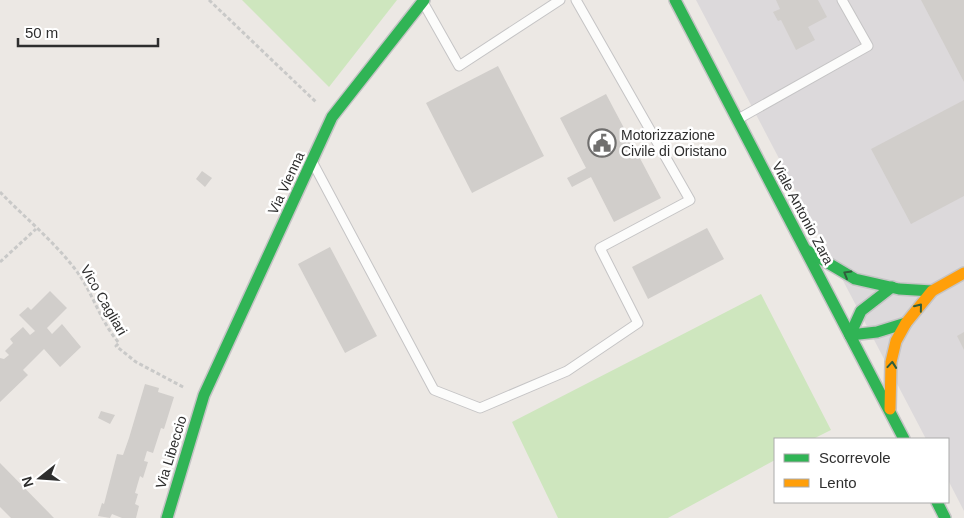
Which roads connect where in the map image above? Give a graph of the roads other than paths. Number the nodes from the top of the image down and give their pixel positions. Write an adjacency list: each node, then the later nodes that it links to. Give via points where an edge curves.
1 (560, 0): 5 (lane, via 459,66)
2 (576, 0): 7 (lane, via 690,200 600,248 638,323 567,371 480,408 434,390)
3 (675, 0): 6 (street, Viale Antonio Zara)
4 (842, 0): 6 (lane, via 868,46)
5 (424, 1): 7 (street, Via Vienna, via 332,117)
6 (737, 119): 8 (street, Viale Antonio Zara)
7 (312, 163): 14 (street, Via Vienna)
8 (806, 250): 10 (street, one-way to 8, via 855,279); 13 (street, Viale Antonio Zara)
9 (964, 273): 11 (street)
10 (892, 287): 11 (street); 13 (street, via 861,308)
11 (932, 290): 12 (street, one-way to 11)
12 (906, 323): 13 (street, via 876,332); 15 (street, one-way to 12, via 891,362 896,341)
13 (850, 335): 15 (street, Viale Antonio Zara)
14 (204, 395): 18 (street, Via Libeccio)
15 (890, 411): 16 (street, Viale Antonio Zara)
16 (904, 438)
17 (938, 503): 19 (street)
18 (167, 518)
19 (945, 518)

